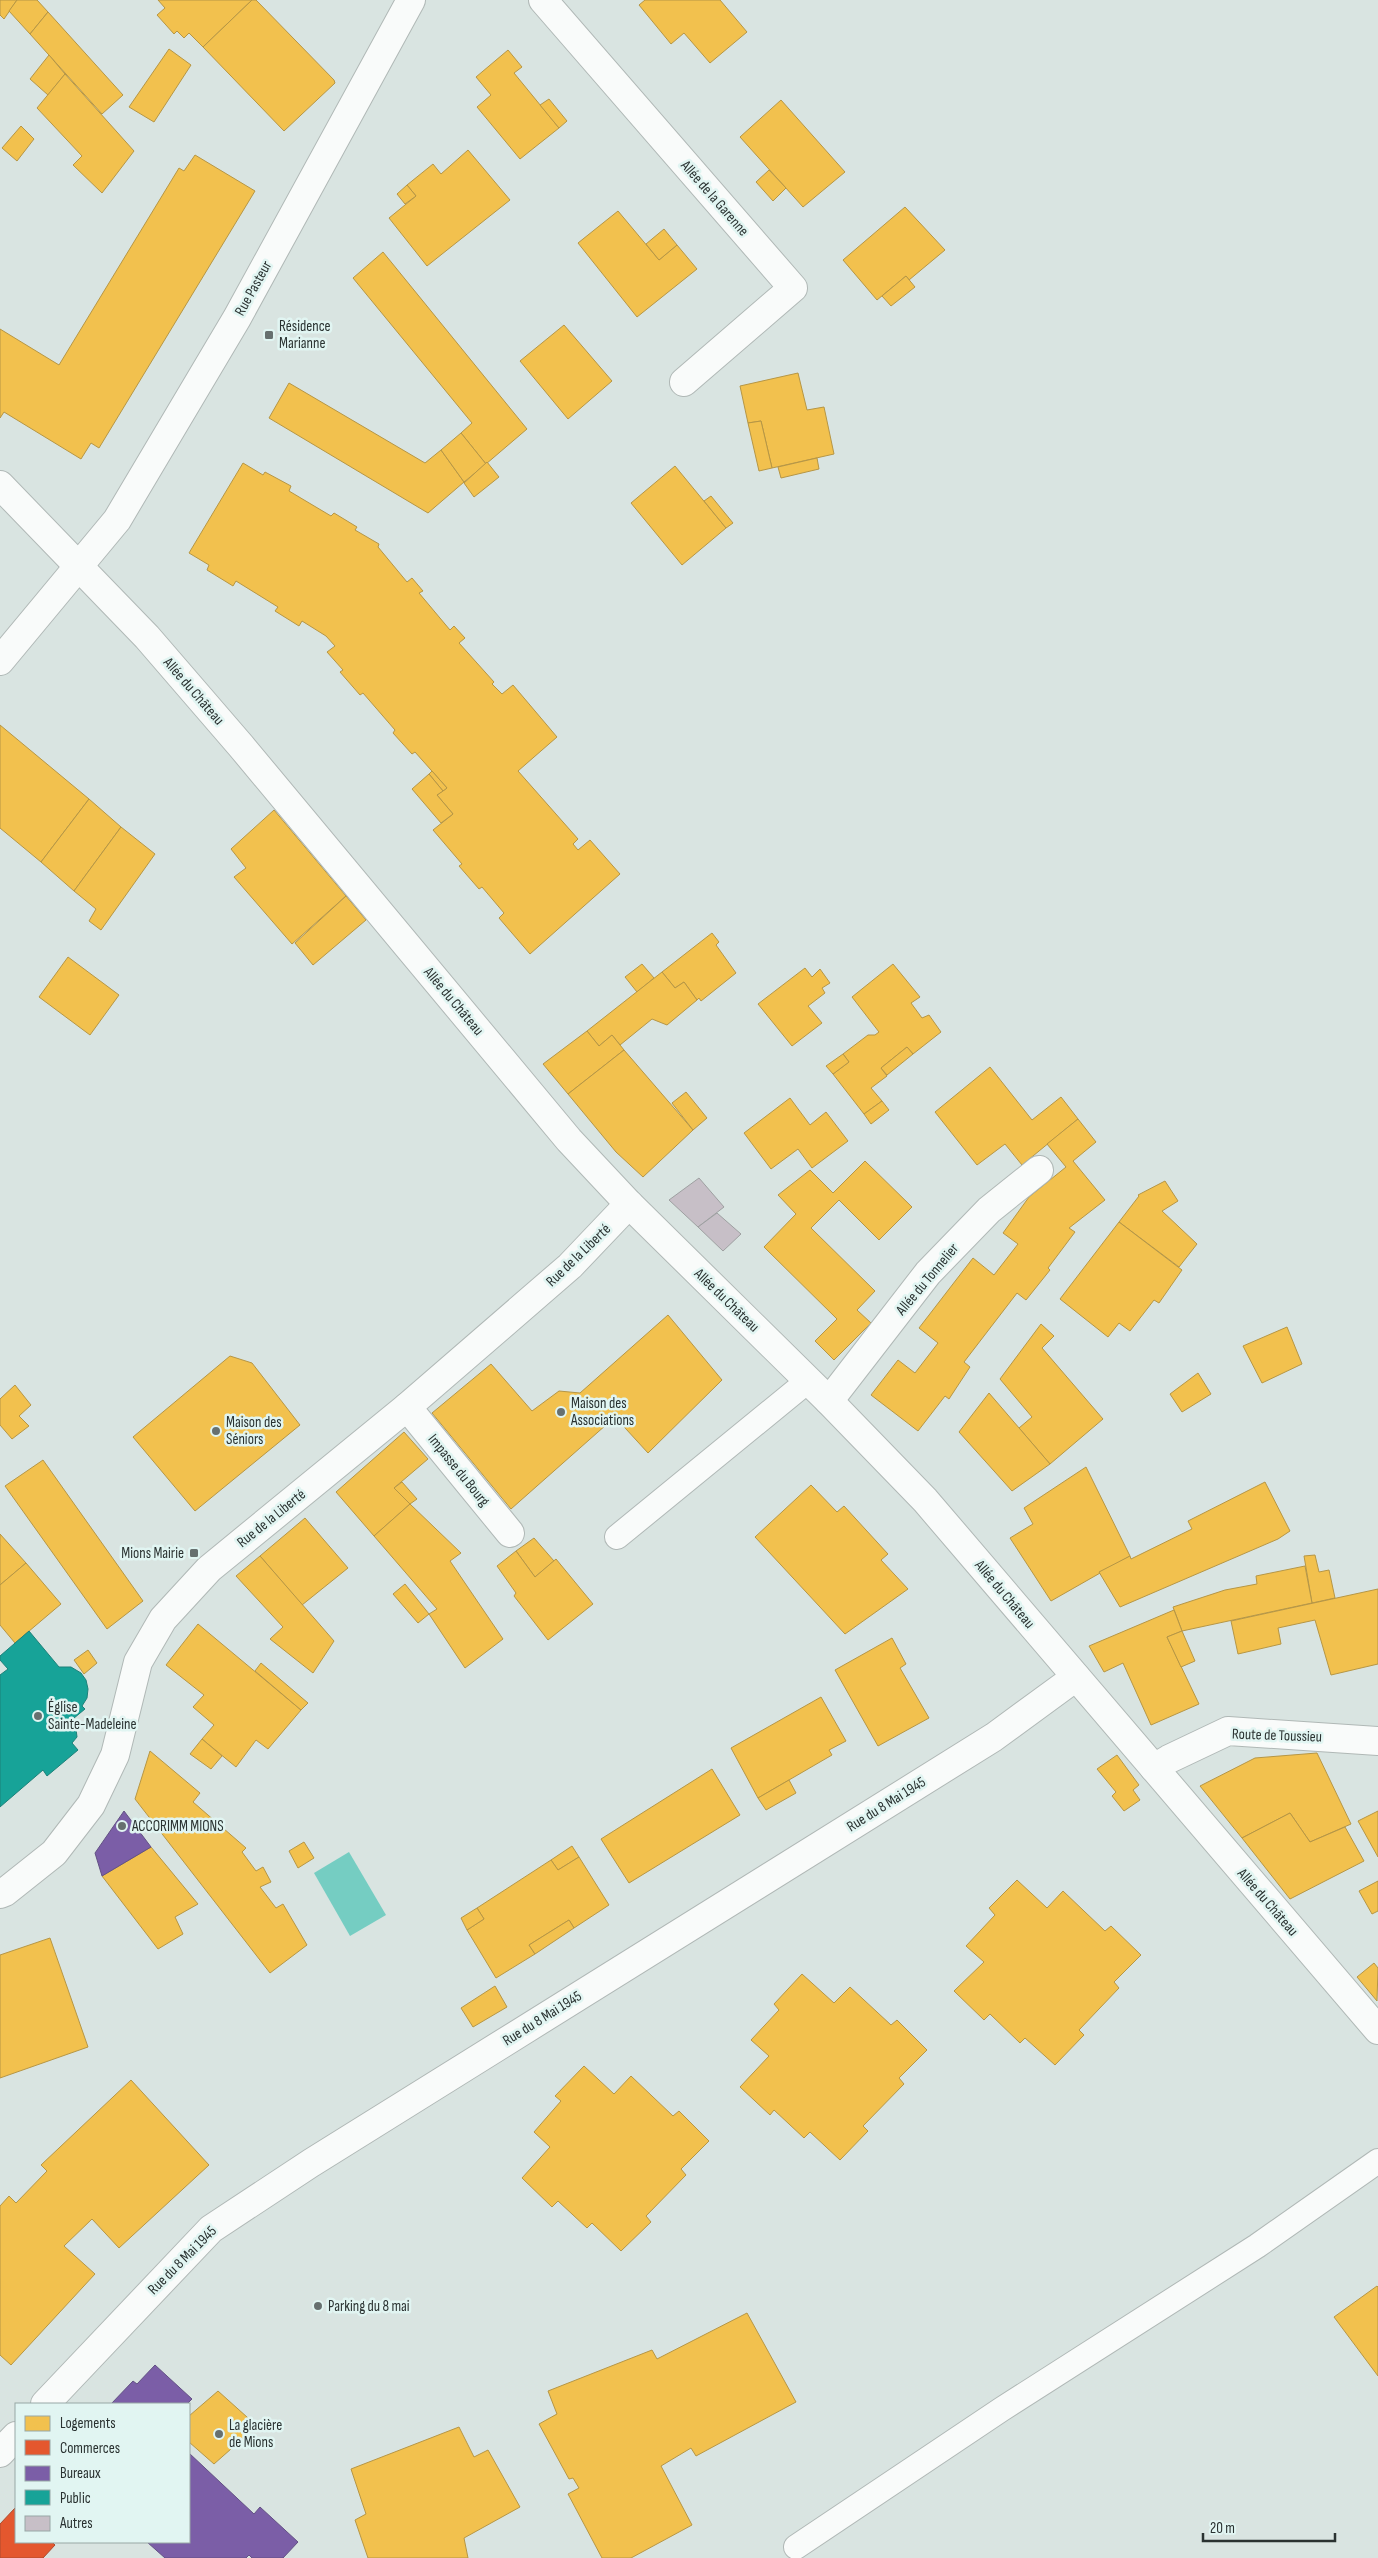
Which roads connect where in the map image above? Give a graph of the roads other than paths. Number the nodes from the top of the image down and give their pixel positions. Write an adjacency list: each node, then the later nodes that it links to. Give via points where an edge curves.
1 (411, 0): 5 (street, Rue Pasteur, via 237,318 117,520)
2 (543, 0): 3 (street, Allée de la Garenne, via 793,288)
3 (684, 382)
4 (0, 485): 5 (street, Allée du Château)
5 (79, 567): 6 (street, Rue Pasteur); 8 (street, Allée du Château, via 147,637 569,1140)
6 (0, 661)
7 (1039, 1170): 10 (street, Allée du Tonnelier, via 989,1210 928,1273)
8 (629, 1204): 9 (street, Allée du Château); 11 (street, Rue de la Liberté, via 570,1266)
9 (809, 1380): 10 (street, Allée du Château); 13 (lane)
10 (829, 1401): 14 (street, Allée du Château, via 926,1500)
11 (407, 1406): 12 (street, Impasse du Bourg); 17 (street, Rue de la Liberté, via 209,1569 163,1619 138,1662 114,1755 91,1805 54,1853)
12 (510, 1533)
13 (618, 1537)
14 (1076, 1677): 16 (street, Allée du Château); 20 (street, Rue du 8 Mai 1945, via 994,1737 311,2163 211,2229)
15 (1378, 1741): 16 (street, Route de Toussieu, via 1228,1731)
16 (1154, 1768): 18 (street, Allée du Château)
17 (0, 1894)
18 (1378, 2030)
19 (1378, 2161): 23 (lane, via 1257,2246 1002,2409)
20 (46, 2403)
21 (15, 2437): 22 (street)
22 (0, 2453)
23 (796, 2547)

